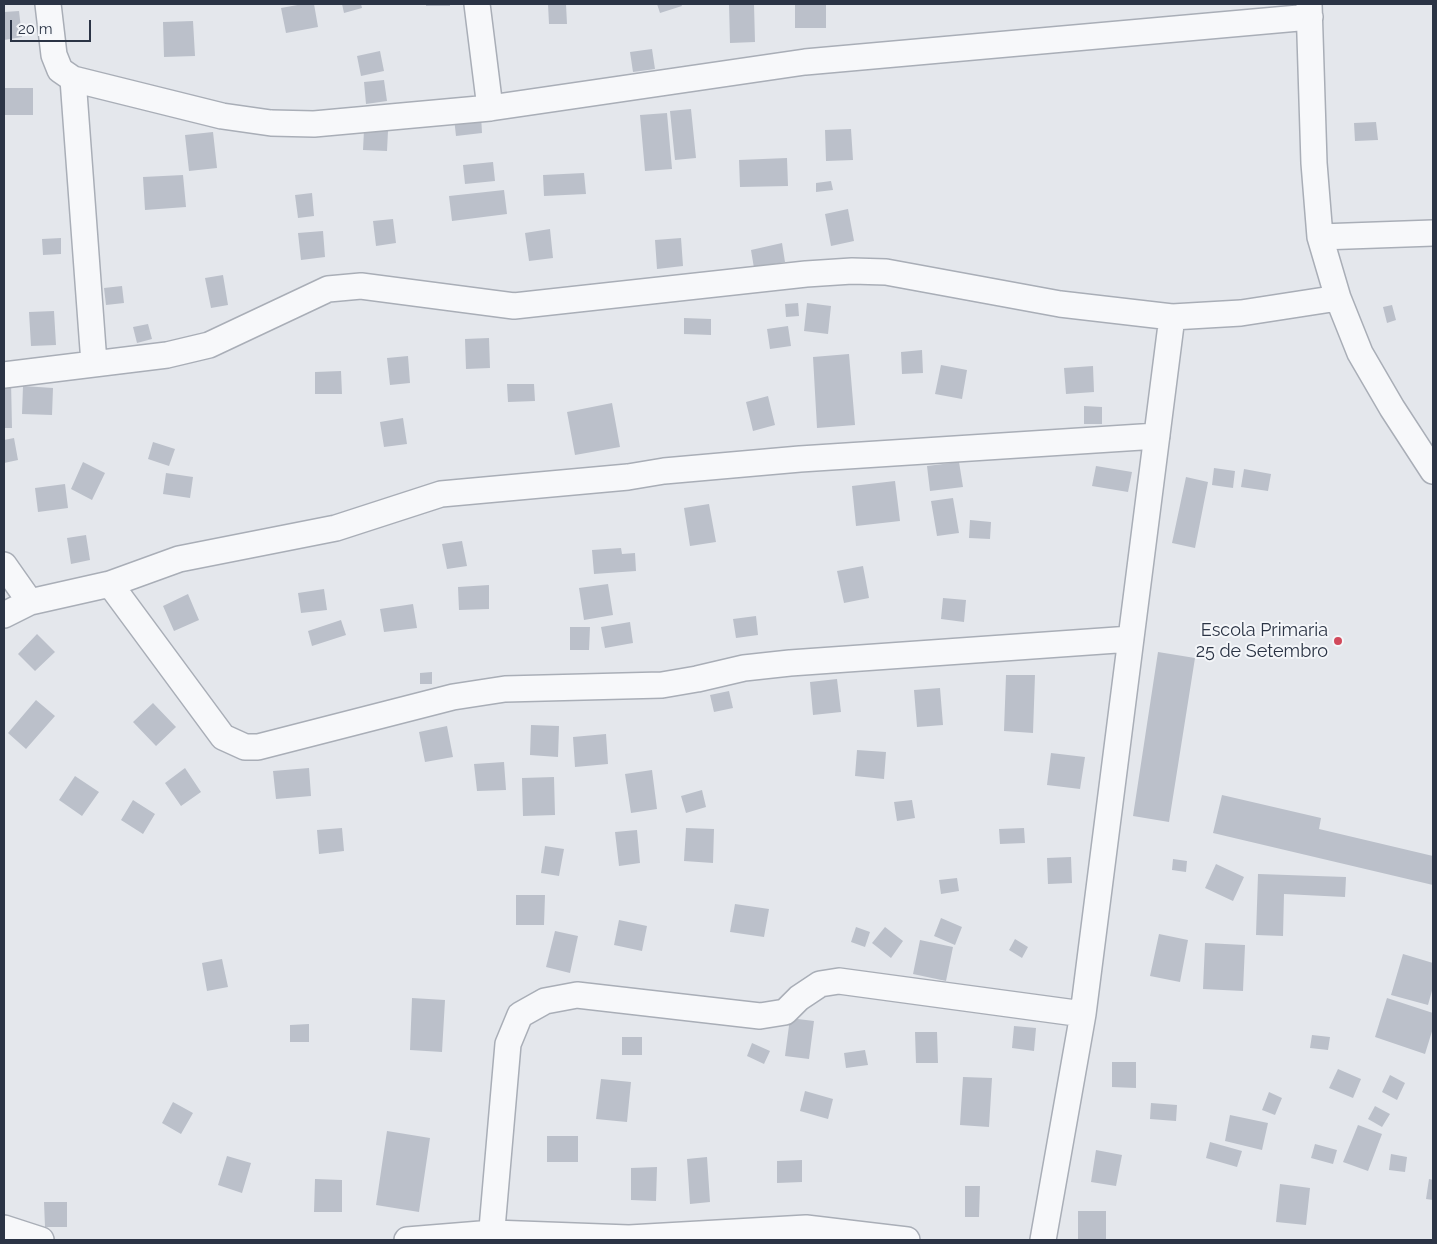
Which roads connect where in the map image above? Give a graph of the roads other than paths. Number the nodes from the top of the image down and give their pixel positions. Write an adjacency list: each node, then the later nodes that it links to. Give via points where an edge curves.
1 (48, 4): 4 (street, via 54,55 60,70)
2 (477, 4): 5 (street)
3 (1310, 10): 5 (street, via 804,62); 7 (street, via 1314,163)
4 (73, 79): 5 (street, via 222,116 271,123 314,124); 10 (street)
5 (490, 108)
6 (1433, 233): 7 (street)
7 (1320, 237): 8 (street)
8 (1338, 298): 9 (street, via 1241,313); 13 (street, via 1360,353)
9 (1172, 316): 10 (street, via 1060,304 869,271 806,274 514,306 361,286 328,289 209,345 167,355); 12 (street)
10 (94, 363): 11 (street)
11 (4, 375)
12 (1157, 436): 15 (street, via 800,459 441,494 336,528 179,559); 18 (street)
13 (1433, 471)
14 (4, 565): 16 (street)
15 (110, 584): 16 (street); 18 (street, via 223,737 245,747 258,747 453,697 505,689 662,685 744,668 790,663)
16 (30, 602): 17 (street)
17 (4, 615)
18 (1131, 639): 19 (street)
19 (1083, 1014): 21 (street, via 839,981 820,984 785,1012 760,1016 576,995 545,1001 520,1015 508,1044); 25 (street)
20 (4, 1228): 22 (street)
21 (492, 1237): 23 (street); 24 (street, via 629,1238 806,1228)
22 (41, 1240)
23 (407, 1240)
24 (907, 1240)
25 (1043, 1240)

